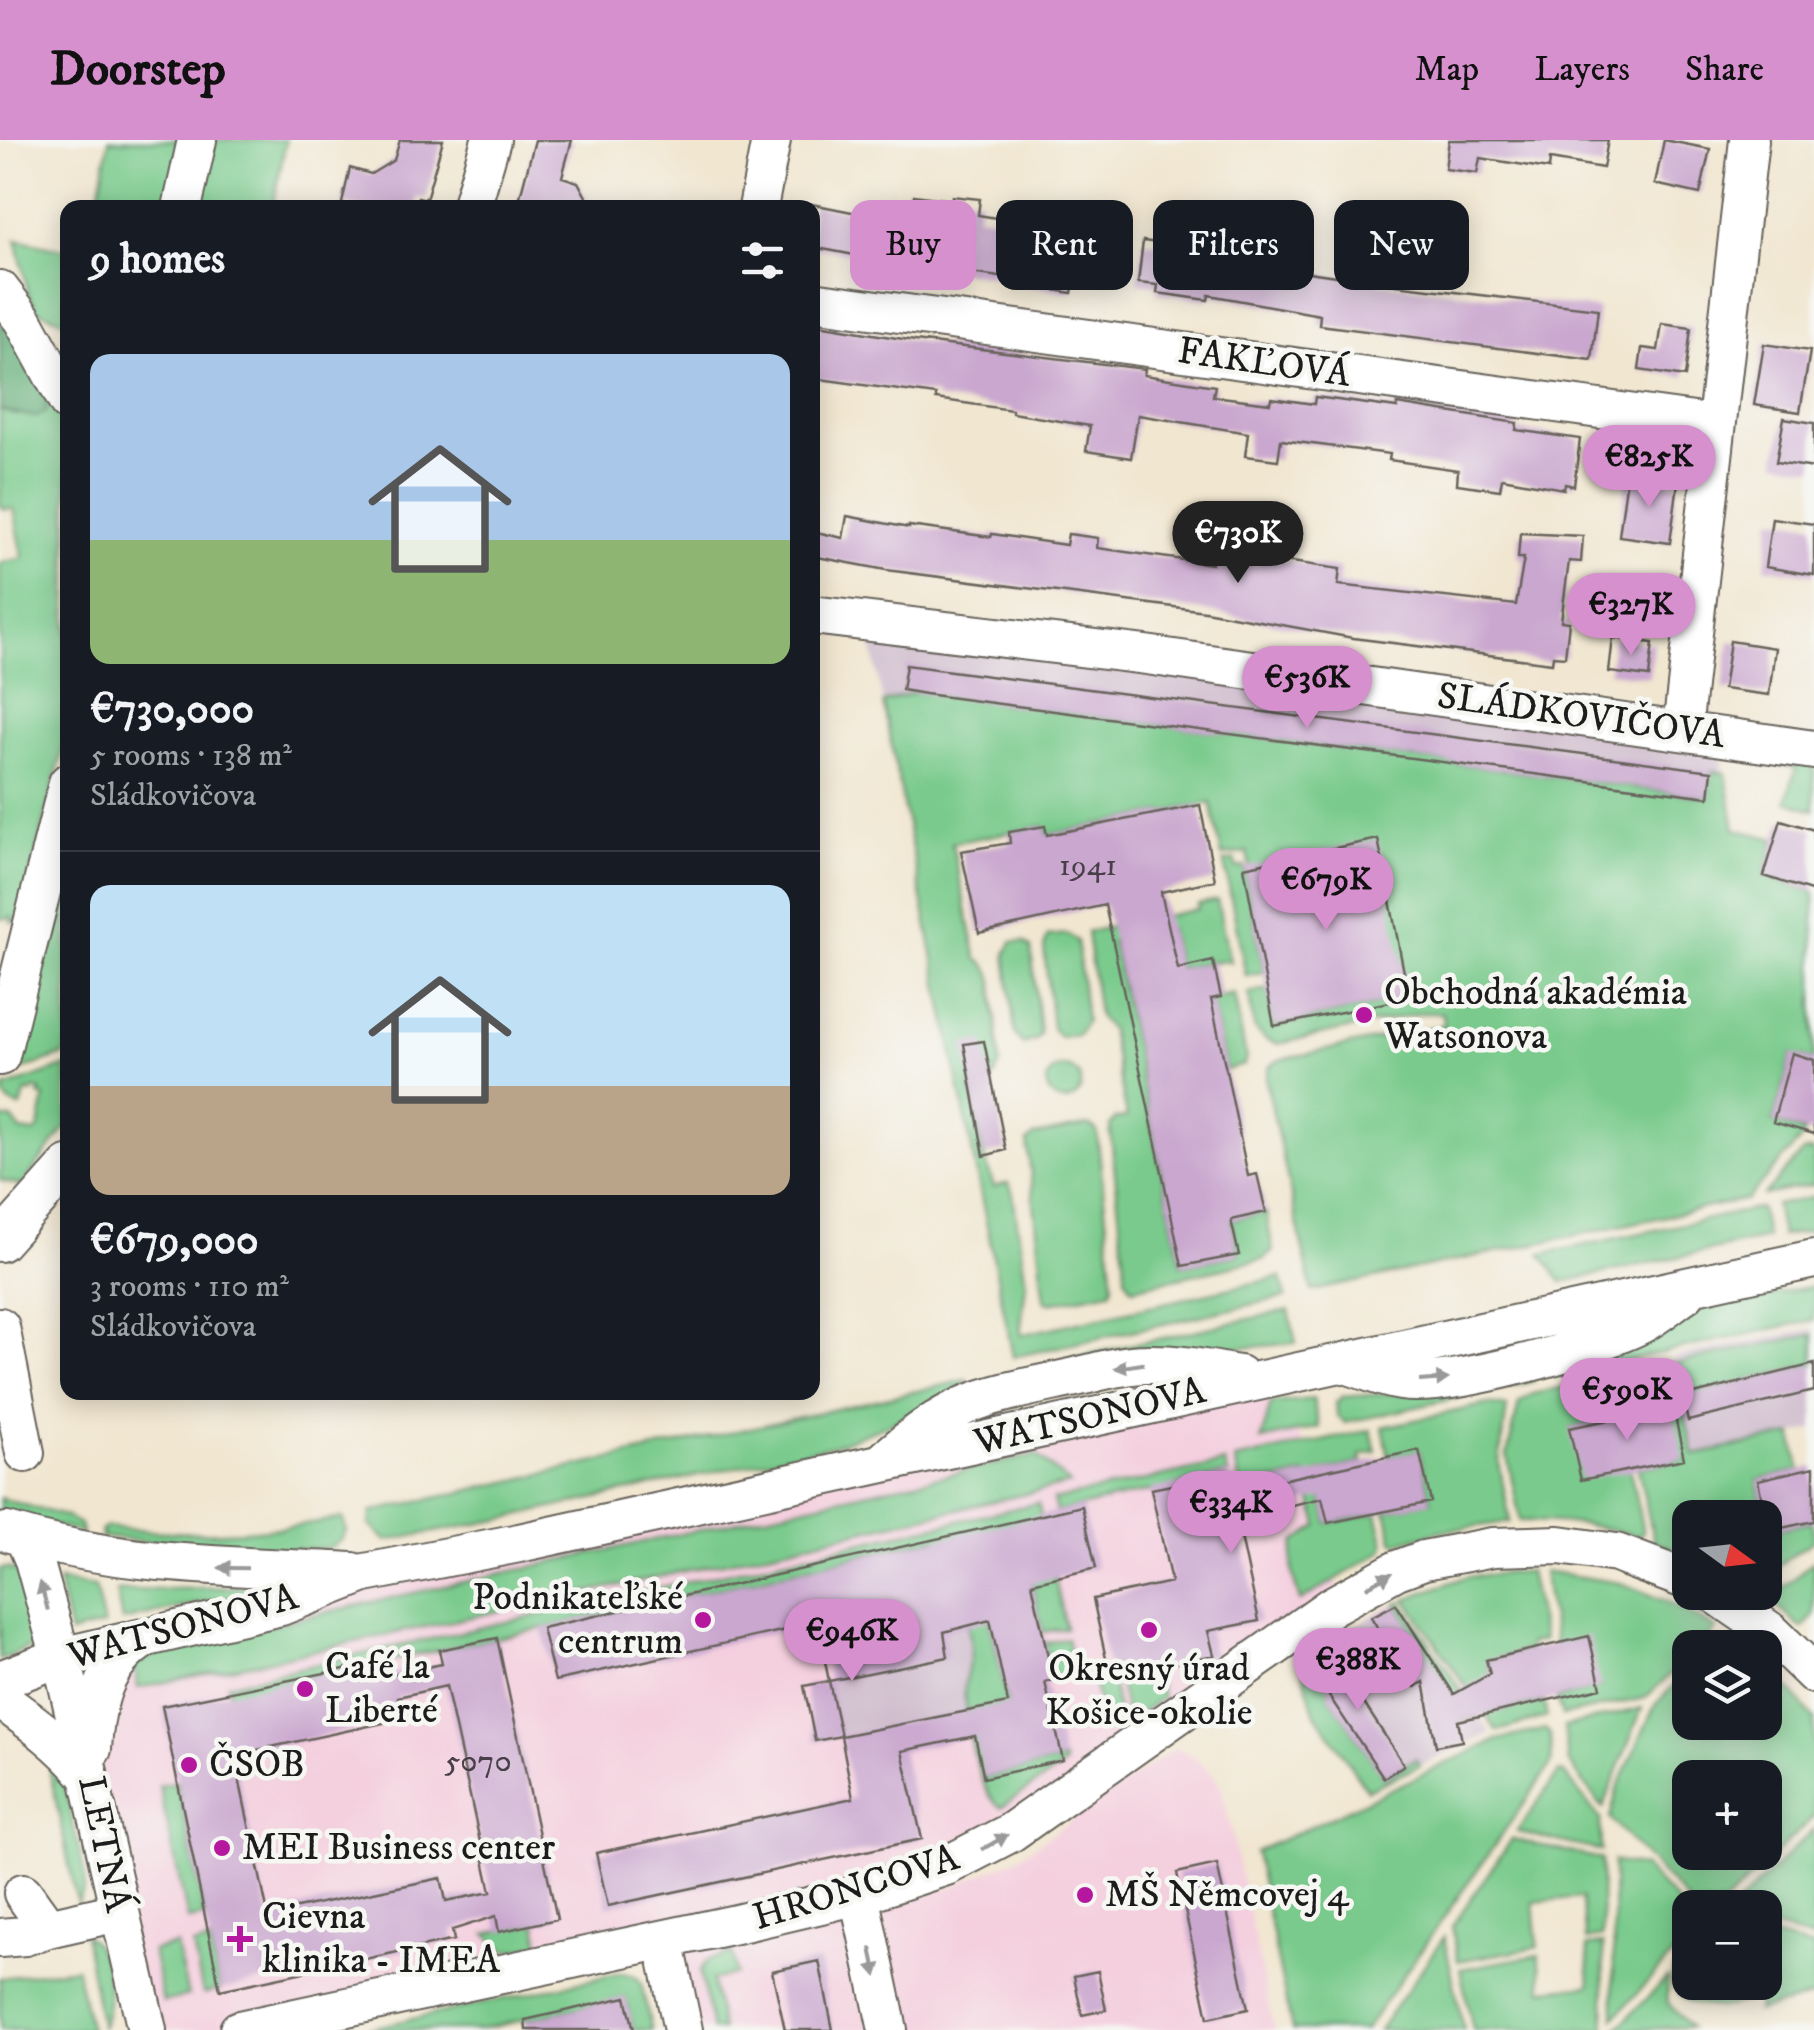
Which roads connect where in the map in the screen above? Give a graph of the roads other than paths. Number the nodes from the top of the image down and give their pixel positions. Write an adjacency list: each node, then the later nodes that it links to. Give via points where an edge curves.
1 (197, 140): 5 (street)
2 (492, 140): 6 (street)
3 (771, 140): 7 (street)
4 (1749, 140): 11 (street)
5 (184, 200)
6 (473, 200)
7 (760, 200)
8 (820, 302): 11 (street, FAKĽOVÁ)
9 (12, 305): 10 (street)
10 (60, 388)
11 (1716, 424): 13 (street)
12 (820, 616): 13 (street, SLÁDKOVIČOVA)
13 (1682, 730): 14 (street, SLÁDKOVIČOVA)
14 (1814, 750)
15 (60, 816): 16 (street)
16 (25, 957): 17 (street, via 5,952); 18 (street)
17 (0, 1004)
18 (0, 1056)
19 (60, 1175): 20 (street)
20 (0, 1242)
21 (1814, 1260): 25 (street, WATSONOVA)
22 (0, 1327): 23 (street)
23 (25, 1453)
24 (8, 1540): 25 (street, WATSONOVA, one-way to 24, via 159,1564); 29 (street, LETNÁ, one-way to 24, via 34,1560)
25 (366, 1572): 28 (street, WATSONOVA, via 281,1606)
26 (1672, 1574): 35 (street, HRONCOVA, one-way to 26, via 946,1866 1010,1833 1332,1606 1397,1570 1475,1550 1559,1546 1616,1553)
27 (1739, 1610): 30 (street)
28 (148, 1636): 29 (street, WATSONOVA); 33 (street, via 120,1657 104,1682)
29 (61, 1657): 31 (street, WATSONOVA); 33 (street, LETNÁ)
30 (1814, 1674)
31 (0, 1680)
32 (0, 1698): 33 (street)
33 (89, 1776): 36 (street, LETNÁ)
34 (23, 1893): 37 (street)
35 (859, 1895): 39 (street, HRONCOVA); 43 (street, one-way to 43)
36 (118, 1912): 37 (street); 40 (street, LETNÁ)
37 (48, 1928): 38 (street)
38 (0, 1938)
39 (664, 1940): 41 (street, HRONCOVA); 42 (street)
40 (147, 2030)
41 (239, 2030)
42 (683, 2030)
43 (888, 2030)

